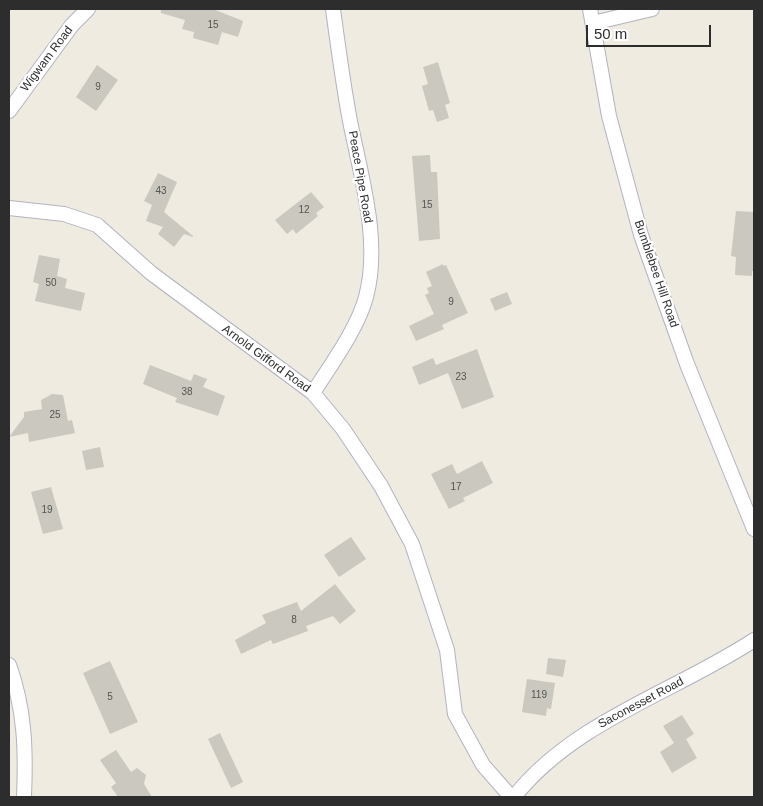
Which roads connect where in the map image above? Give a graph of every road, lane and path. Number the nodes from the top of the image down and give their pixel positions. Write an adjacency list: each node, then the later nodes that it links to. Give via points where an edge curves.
1 (88, 9): 6 (street, Wigwam Road, via 72,25)
2 (333, 9): 8 (street, Peace Pipe Road, via 368,217 371,272 366,299 344,344)
3 (590, 9): 5 (street, Bumblebee Hill Road)
4 (652, 9): 5 (street)
5 (593, 23): 9 (street, Bumblebee Hill Road, via 609,116 641,234 687,364)
6 (9, 111)
7 (9, 208): 8 (street, Arnold Gifford Road, via 64,214 97,225 151,273)
8 (313, 393): 13 (street, Arnold Gifford Road, via 343,429 381,486 412,544 447,650 455,714 483,765)
9 (754, 529)
10 (754, 640): 13 (street, Saconesset Road, via 602,723 532,774)
11 (9, 665): 12 (street, via 19,694 25,732)
12 (24, 797)
13 (513, 797)

